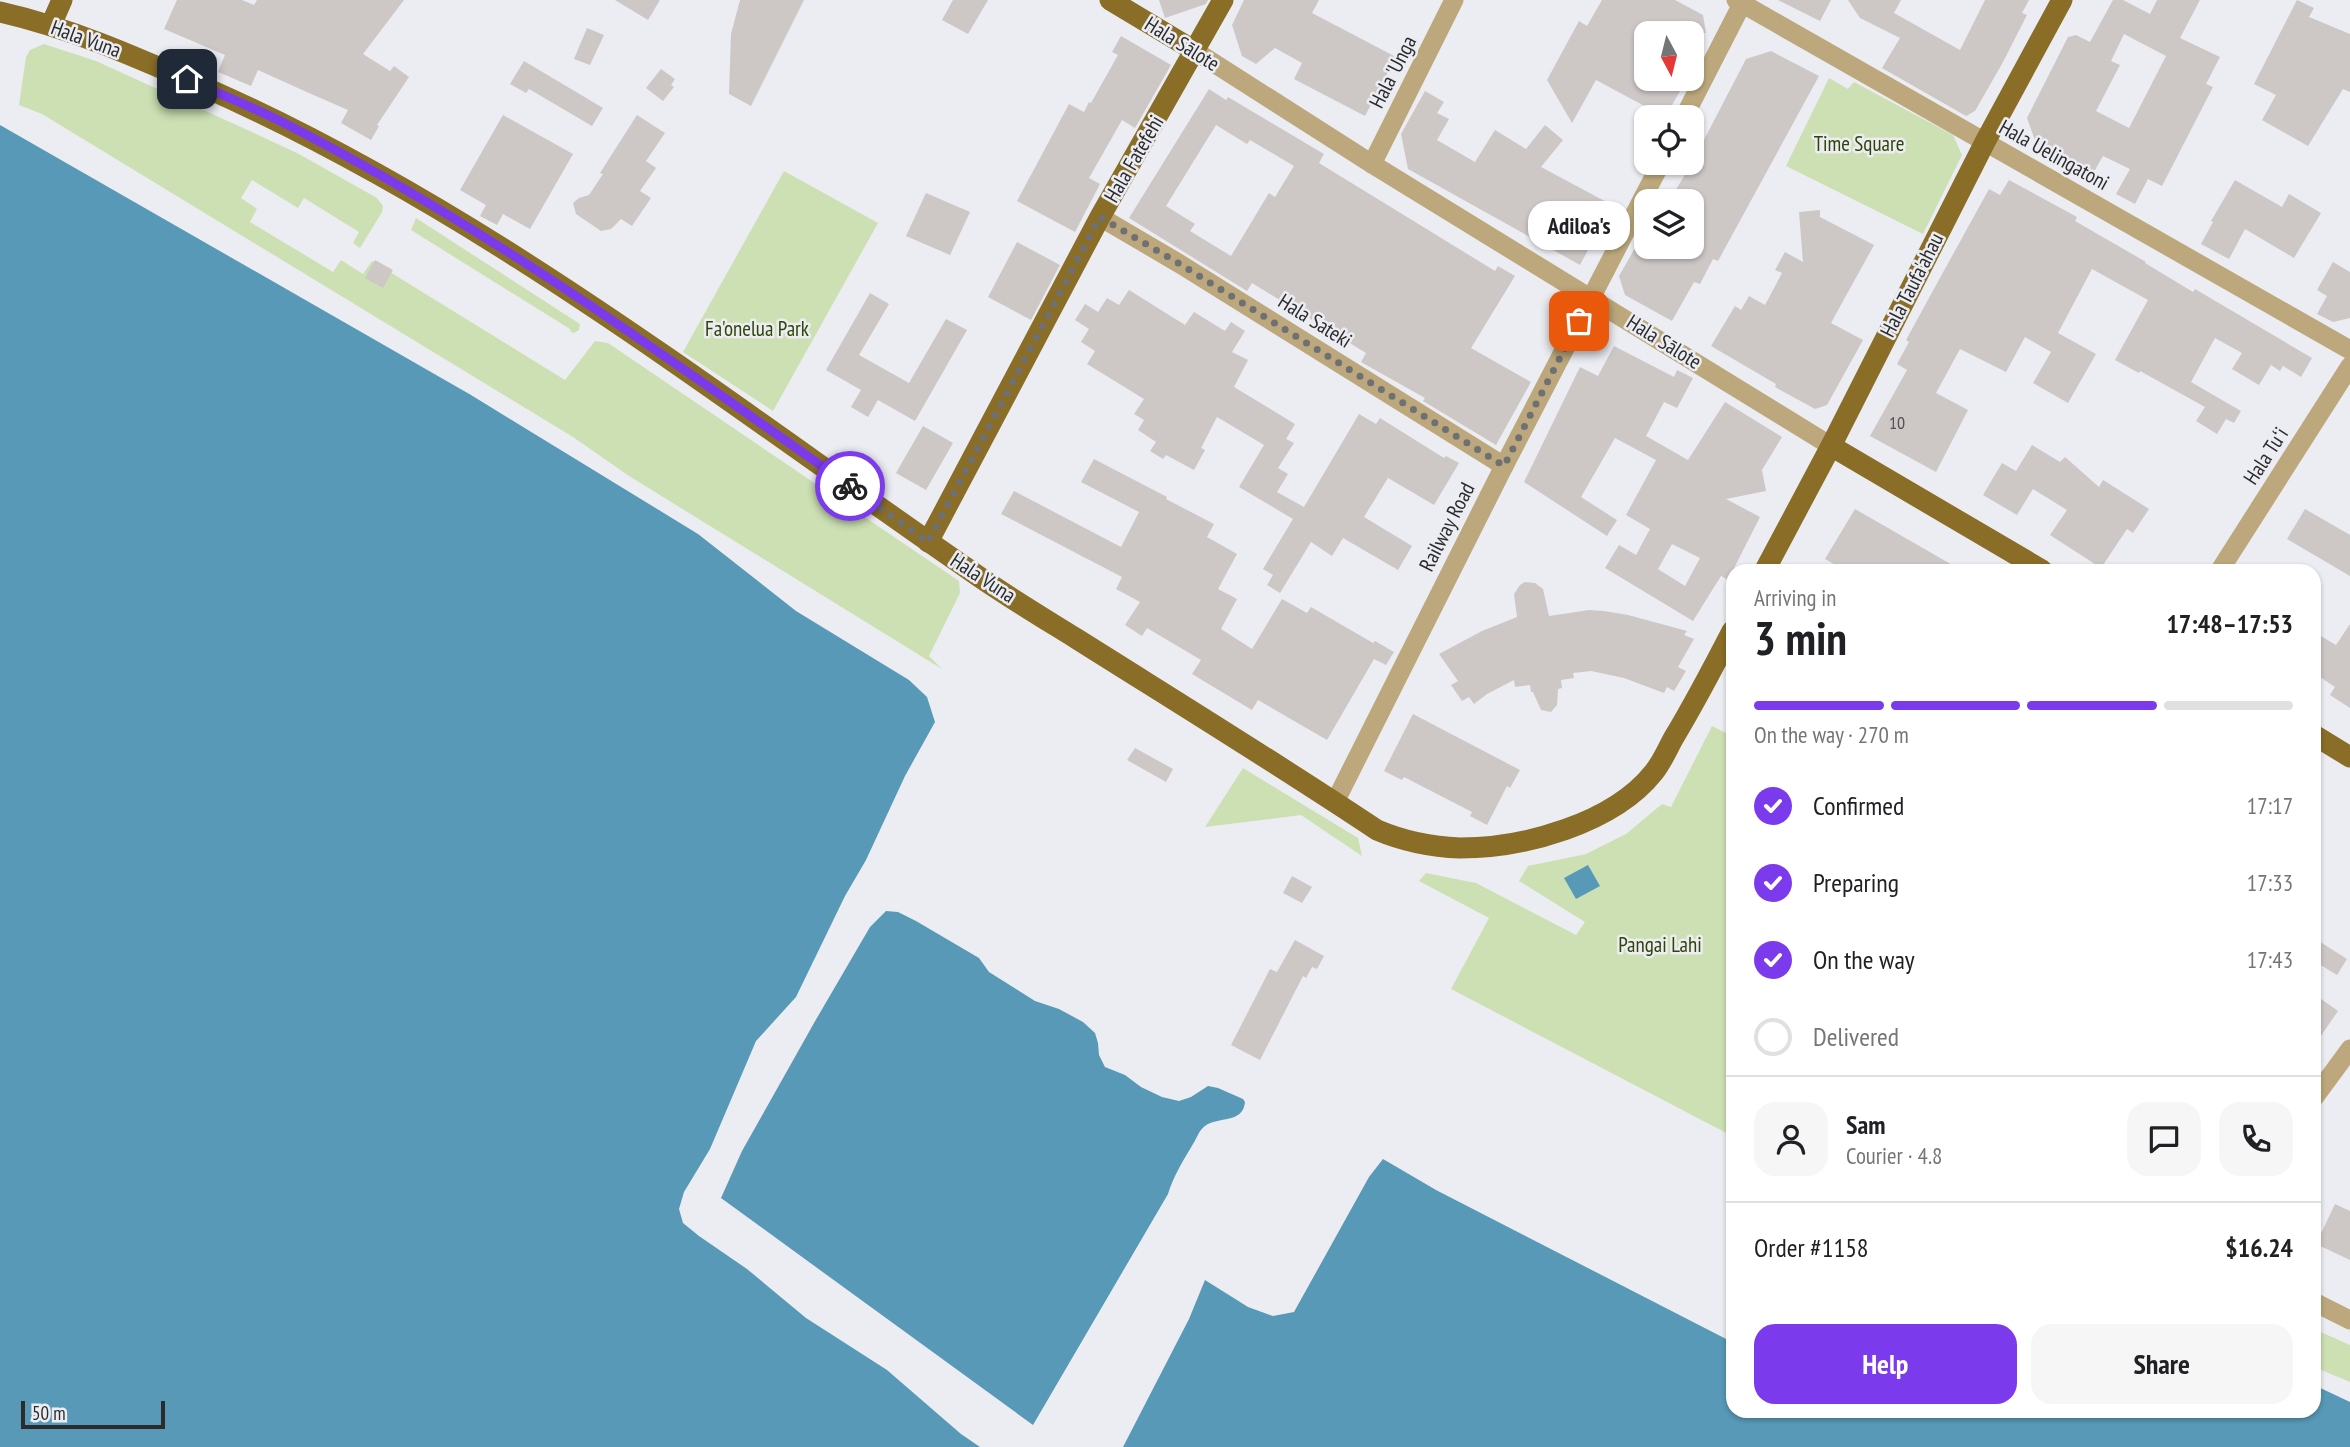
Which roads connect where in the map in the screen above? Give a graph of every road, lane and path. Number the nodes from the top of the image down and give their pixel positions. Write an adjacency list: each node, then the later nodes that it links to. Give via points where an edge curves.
1 (62, 0): 8 (main road)
2 (1110, 0): 9 (main road, Hala Sālote)
3 (1223, 0): 9 (main road, Hala Fatefehi)
4 (1454, 0): 12 (street, Hala 'Unga)
5 (2062, 0): 11 (main road, Hala Taufa'ahau)
6 (1741, 1): 10 (street); 11 (street, Hala Uelingatoni)
7 (0, 12): 8 (main road, Hala Vuna)
8 (51, 25): 20 (main road, Hala Vuna, via 283,122 408,191 661,352)
9 (1195, 51): 12 (street, Hala Sālote); 14 (main road, Hala Fatefehi)
10 (1690, 105)
11 (1984, 142): 16 (street, Hala Uelingatoni); 18 (main road, Hala Taufa'ahau)
12 (1372, 164): 15 (street, Hala Sālote)
13 (1655, 175): 15 (street, Railway Road)
14 (1100, 217): 19 (street, Hala Sateki); 20 (main road, Hala Fatefehi)
15 (1592, 297): 18 (street, Hala Sālote); 19 (street, Railway Road)
16 (2350, 350)
17 (2350, 366): 23 (street, Hala Tuʻi)
18 (1831, 446): 21 (main road, Hala Taufa'ahau); 22 (main road, Hala Sālote)
19 (1504, 466): 27 (street, Railway Road)
20 (928, 542): 27 (main road, Hala Vuna)
21 (1768, 564)
22 (2032, 564)
23 (2224, 564)
24 (1726, 642): 27 (main road, Hala Vuna, via 1654,772 1592,819 1545,835 1460,848 1402,840 1377,830)
25 (2321, 739): 26 (main road)
26 (2350, 757)
27 (1335, 802)
28 (2350, 1049): 29 (street)
29 (2321, 1088)
30 (2321, 1306): 31 (street)
31 (2350, 1320)

